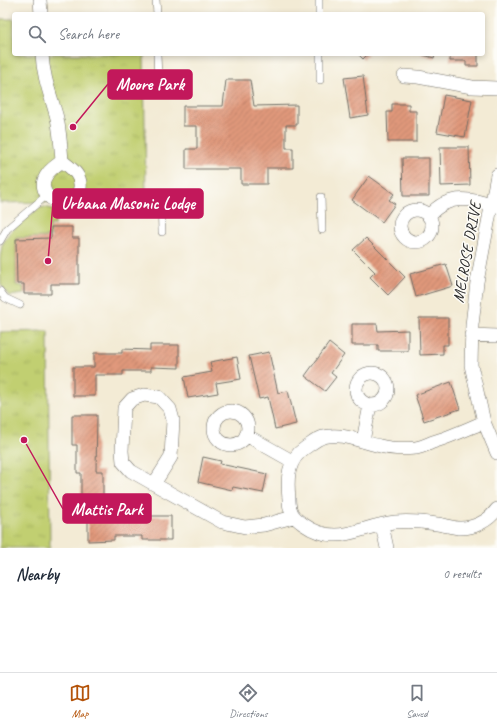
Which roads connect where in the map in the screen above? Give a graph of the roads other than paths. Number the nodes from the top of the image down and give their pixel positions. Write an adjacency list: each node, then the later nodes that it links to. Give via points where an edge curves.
1 (40, 0): 4 (street)
2 (156, 0): 5 (lane)
3 (319, 0): 6 (lane)
4 (41, 12)
5 (156, 12)
6 (319, 12)
7 (42, 56): 14 (street, via 46,83 61,140)
8 (157, 56): 11 (lane)
9 (320, 56): 12 (lane)
10 (404, 76): 13 (street)
11 (158, 79)
12 (320, 80)
13 (497, 88)
14 (62, 162): 16 (street, via 47,175 44,182); 16 (street, via 77,174 80,182 78,202 57,202)
15 (497, 175): 19 (street, MELROSE DRIVE)
16 (47, 195): 23 (lane, via 7,230)
17 (321, 197): 21 (lane)
18 (161, 198): 22 (lane)
19 (494, 207): 20 (street, via 477,201 458,200 444,203); 26 (street, MELROSE DRIVE, via 477,282)
20 (429, 216)
21 (322, 230)
22 (162, 232)
23 (0, 240)
24 (0, 291): 25 (lane, via 5,298)
25 (20, 305)
26 (471, 335): 27 (street); 29 (street, MELROSE DRIVE, via 471,365)
27 (497, 336)
28 (370, 405): 31 (street)
29 (484, 422): 31 (street, via 417,448 379,446); 32 (street, MELROSE DRIVE)
30 (246, 435): 33 (street)
31 (362, 440): 33 (street, via 323,437 302,449)
32 (497, 453)
33 (292, 462): 36 (street, via 288,471 289,499)
34 (154, 484): 34 (street, via 131,471 123,462 124,408 132,399 144,395 159,397 170,409 173,420 171,457); 36 (street, via 222,522 245,527)
35 (497, 508): 37 (street, via 474,527 459,528 415,521)
36 (293, 517): 37 (street, via 326,536 341,537)
37 (382, 525): 38 (street)
38 (387, 548)

